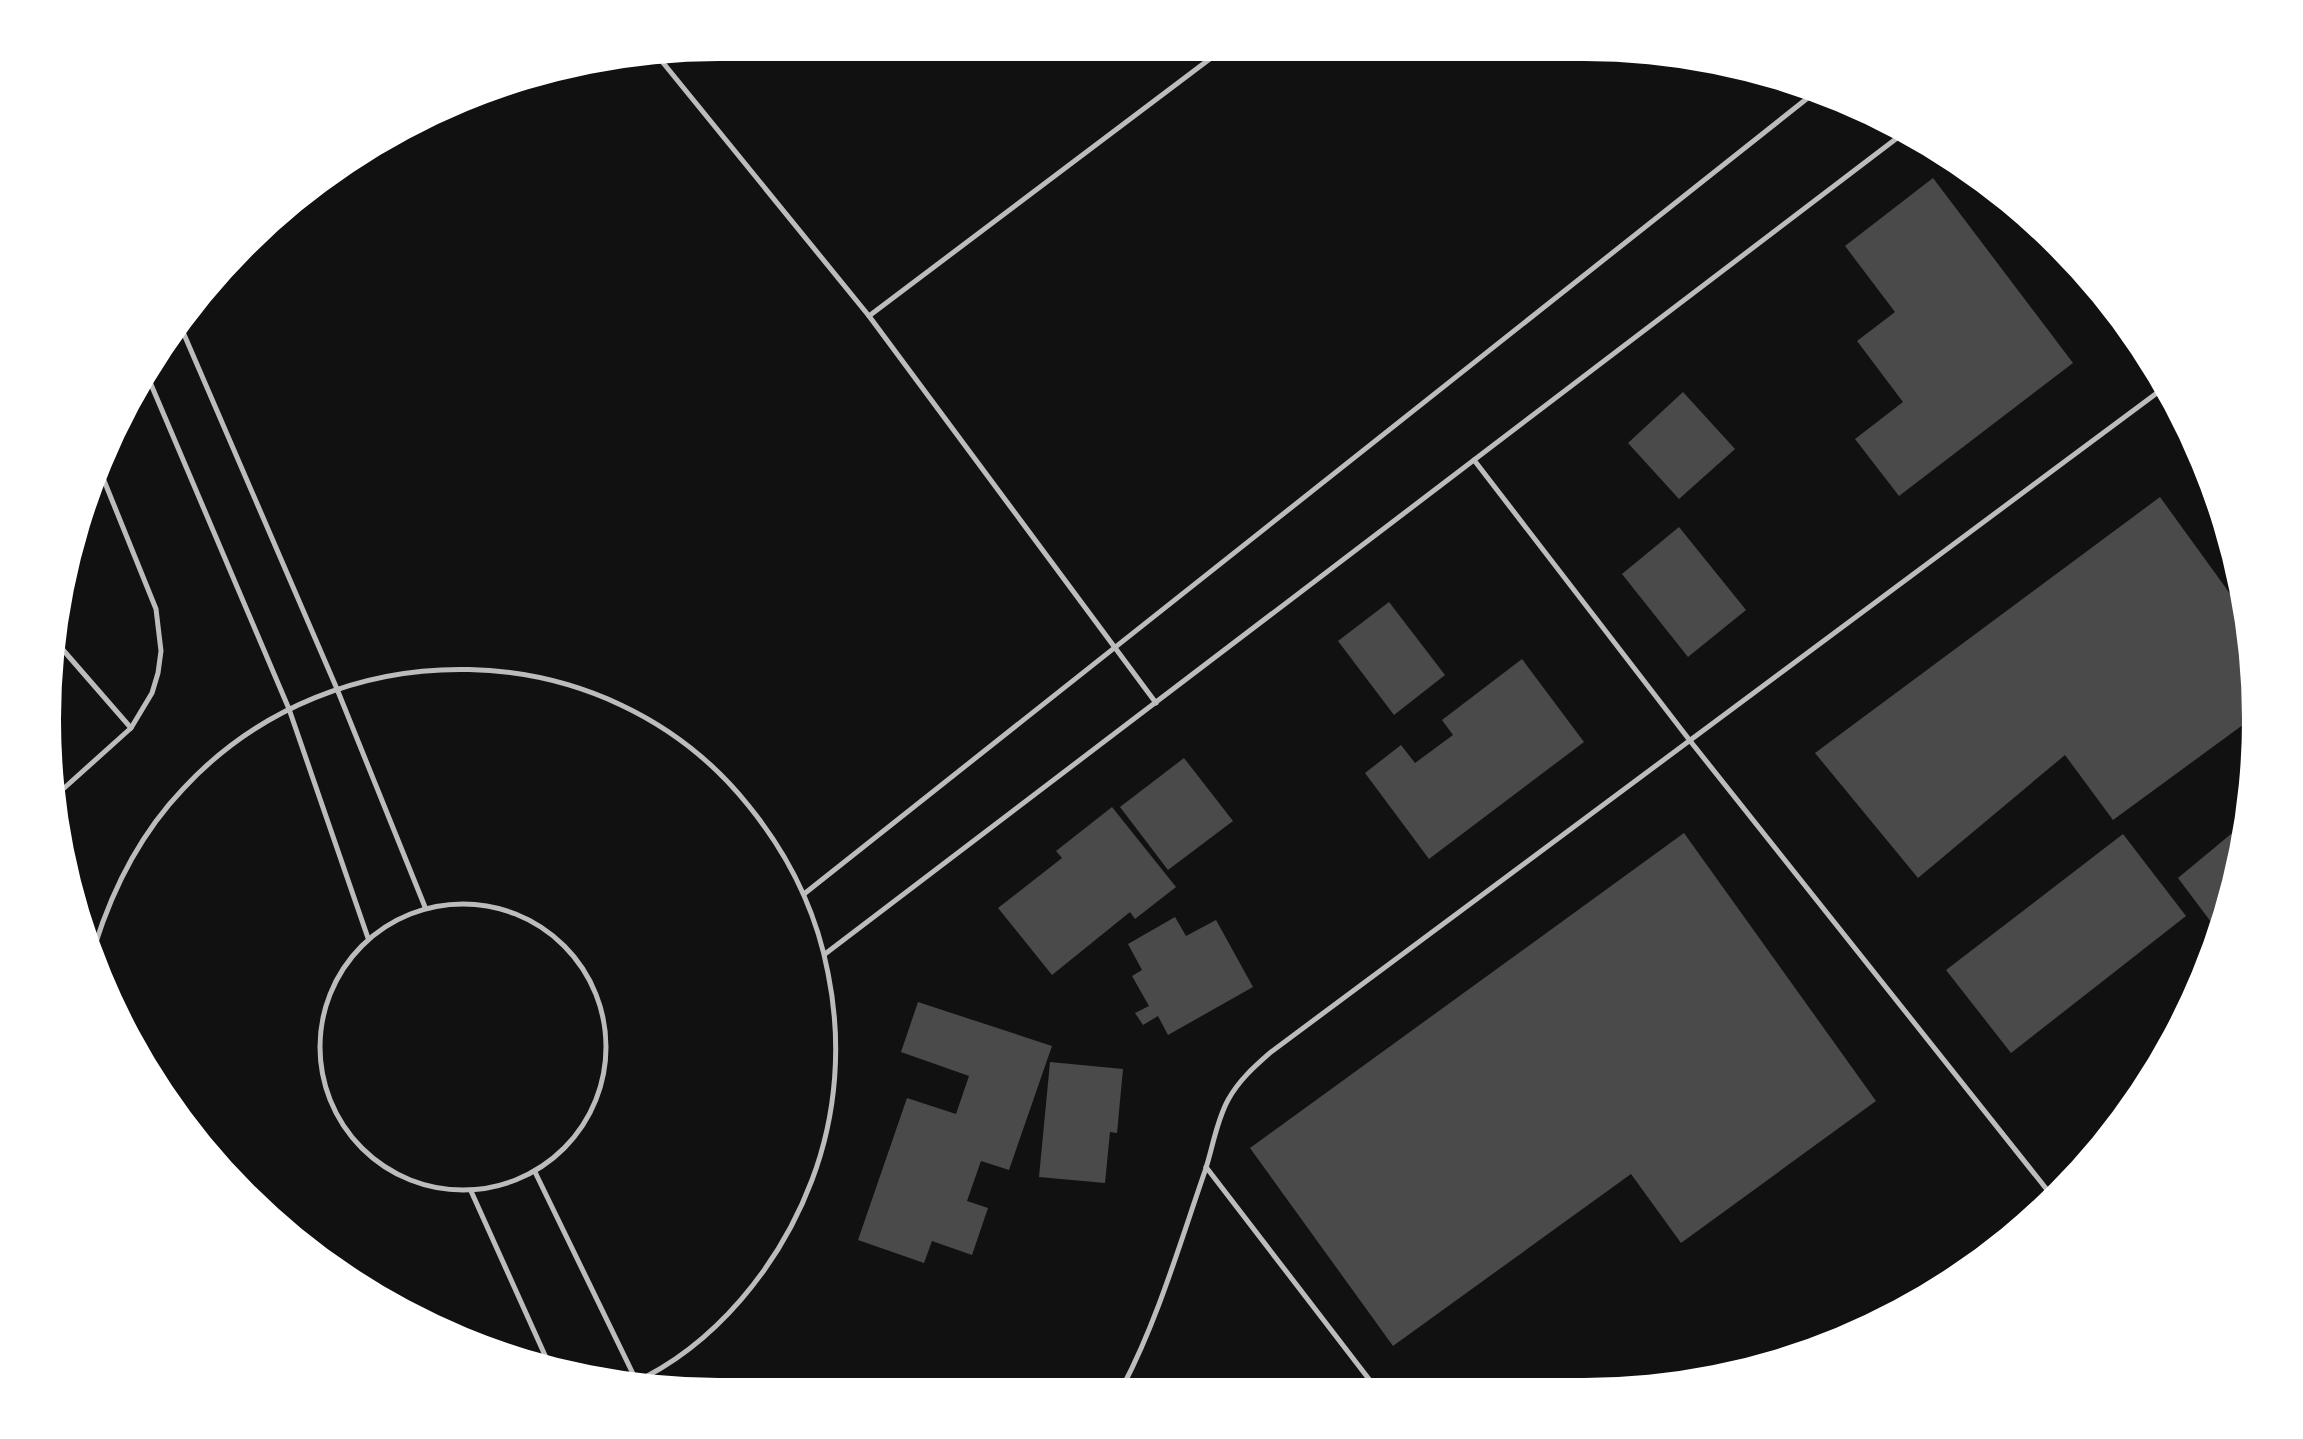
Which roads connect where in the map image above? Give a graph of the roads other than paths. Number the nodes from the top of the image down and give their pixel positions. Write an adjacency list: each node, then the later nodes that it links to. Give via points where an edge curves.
1 (1207, 61): 5 (lane)
2 (664, 64): 5 (lane)
3 (1805, 100): 11 (lane)
4 (1895, 140): 9 (lane)
5 (869, 316): 11 (lane)
6 (185, 336): 13 (lane)
7 (152, 386): 15 (lane)
8 (2156, 394): 17 (lane)
9 (1474, 460): 14 (lane); 17 (lane)
10 (105, 483): 16 (lane, via 156,609 160,630 158,673)
11 (1116, 647): 14 (lane); 19 (lane)
12 (65, 652): 16 (lane)
13 (337, 689): 15 (lane); 19 (lane, via 415,670 455,668 534,676 611,700 680,740 739,793 786,858); 20 (lane)
14 (1156, 703): 23 (lane)
15 (289, 709): 21 (lane, via 251,731 183,788 130,860); 22 (lane)
16 (131, 728): 18 (lane)
17 (1690, 742): 24 (lane, via 1270,1052 1244,1075 1228,1100); 26 (lane)
18 (65, 787)
19 (804, 894): 23 (lane)
20 (425, 907): 22 (lane); 25 (lane, via 466,902 507,909 544,927 575,955 596,991 606,1032 605,1073 591,1112 567,1147)
21 (98, 937)
22 (368, 938): 27 (lane, via 337,978 321,1026 322,1077 341,1124 375,1162 420,1185)
23 (825, 954): 30 (lane, via 833,995 835,1079 827,1131 804,1201 762,1273 735,1305 694,1343)
24 (1206, 1167): 31 (lane); 32 (lane)
25 (534, 1172): 27 (lane, via 504,1186); 29 (lane)
26 (2046, 1188)
27 (471, 1191): 28 (lane)
28 (544, 1354)
29 (629, 1371)
30 (649, 1373)
31 (1127, 1378)
32 (1368, 1378)

